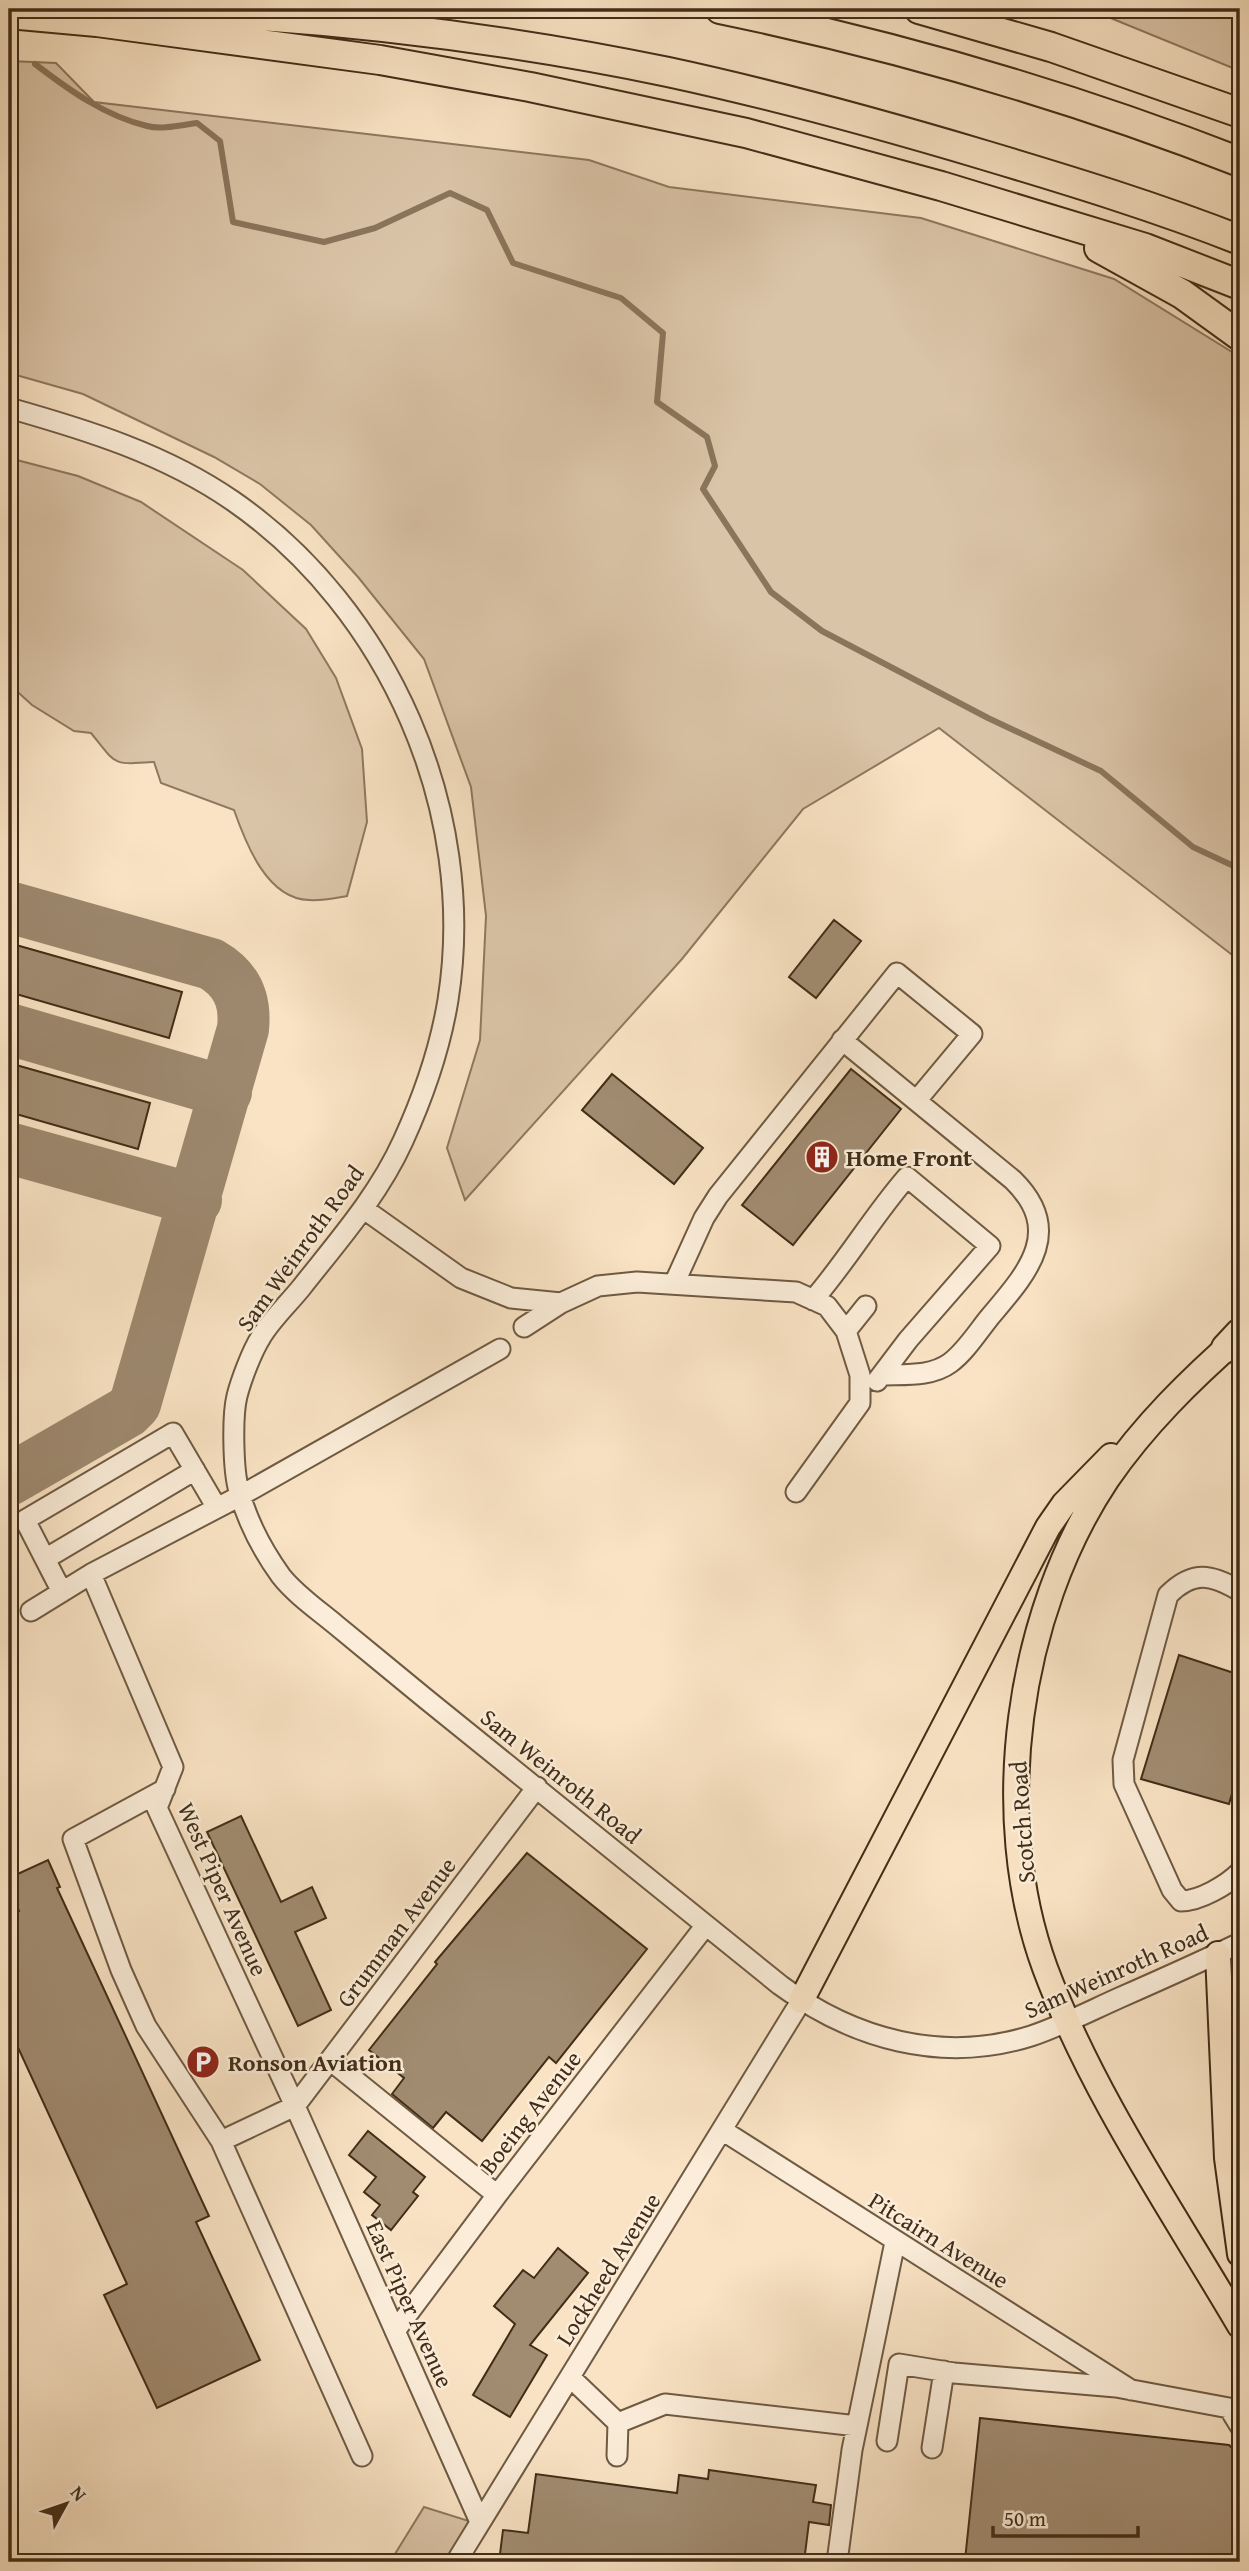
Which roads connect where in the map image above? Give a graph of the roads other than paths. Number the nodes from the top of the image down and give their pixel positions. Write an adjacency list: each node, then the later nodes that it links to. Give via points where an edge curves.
1 (127, 9): 8 (highway, via 427,32 667,72 877,123 1147,204)
2 (720, 9): 6 (highway, via 833,33 990,75)
3 (919, 9): 5 (highway, via 1051,47)
4 (9, 14): 7 (highway, via 380,60 530,87 754,135)
5 (1240, 112)
6 (1240, 162)
7 (983, 200): 9 (highway, via 1145,248); 10 (highway, via 1117,256 1182,294)
8 (1240, 240)
9 (1240, 285)
10 (1240, 336)
11 (9, 408): 14 (street, Sam Weinroth Road, via 151,455 254,516 305,563 352,618 408,713 440,807 453,902 453,954 438,1049 422,1099 401,1147)
12 (842, 1040): 13 (street); 13 (street, via 897,973 972,1034); 15 (street, via 718,1196)
13 (917, 1101): 23 (street, via 1021,1187 1033,1204 1039,1237 1023,1276 950,1364 920,1374)
14 (364, 1209): 17 (street, via 461,1278 510,1298); 28 (street, Sam Weinroth Road, via 260,1338 236,1399 235,1469)
15 (674, 1284): 16 (street, via 796,1292); 17 (street, via 598,1286)
16 (813, 1300): 20 (street, via 827,1306); 23 (street, via 907,1177 990,1246)
17 (561, 1303): 19 (street)
18 (866, 1306): 20 (street)
19 (524, 1327)
20 (845, 1331): 24 (street, via 860,1375)
21 (1236, 1339): 25 (main road, Scotch Road)
22 (500, 1349): 28 (street)
23 (882, 1375): 24 (street)
24 (860, 1404): 27 (street)
25 (1158, 1414): 40 (main road, via 1083,1483 1048,1527); 41 (main road, Scotch Road, via 1107,1479 1069,1551 1040,1628 1018,1734 1017,1830 1023,1875 1044,1965)
26 (195, 1470): 29 (street); 30 (street); 30 (street, via 173,1433 25,1520)
27 (796, 1492)
28 (240, 1496): 29 (street); 35 (street, Sam Weinroth Road, via 259,1540 284,1579)
29 (217, 1508): 31 (street)
30 (45, 1559): 33 (street)
31 (91, 1574): 33 (street); 36 (street, West Piper Avenue, via 173,1767)
32 (1240, 1591): 37 (street, via 1221,1580 1198,1576 1180,1583 1168,1595 1123,1760 1124,1784 1181,1901 1192,1901)
33 (62, 1592): 34 (street)
34 (32, 1611)
35 (537, 1787): 38 (street, Sam Weinroth Road); 42 (street, Grumman Avenue)
36 (164, 1789): 43 (street, West Piper Avenue, via 157,1808); 45 (street, via 73,1839 146,2026)
37 (1240, 1872)
38 (706, 1925): 40 (street, Sam Weinroth Road); 46 (street, Boeing Avenue)
39 (1229, 1948): 41 (street, Sam Weinroth Road); 48 (main road, via 1227,2158)
40 (802, 2001): 41 (street, Sam Weinroth Road, via 865,2032 928,2046 1002,2042); 44 (street, Lockheed Avenue)
41 (1067, 2022): 49 (main road, Scotch Road, via 1111,2107)
42 (330, 2060): 43 (street, Grumman Avenue); 46 (street)
43 (295, 2106): 45 (street); 50 (street, East Piper Avenue)
44 (722, 2130): 47 (street, Pitcairn Avenue); 52 (street, Lockheed Avenue)
45 (222, 2141): 59 (street)
46 (497, 2195): 50 (street, Boeing Avenue)
47 (895, 2242): 53 (street, Pitcairn Avenue); 55 (street)
48 (1240, 2254)
49 (1240, 2326)
50 (395, 2331): 61 (street, East Piper Avenue)
51 (944, 2371): 53 (street); 57 (street, via 900,2364); 58 (street)
52 (570, 2377): 54 (street); 61 (street, Lockheed Avenue)
53 (1131, 2390): 56 (street, via 1230,2408)
54 (618, 2423): 55 (street, via 665,2404); 60 (street)
55 (857, 2426): 63 (street)
56 (1240, 2426)
57 (887, 2441)
58 (932, 2448)
59 (362, 2456)
60 (617, 2456)
61 (480, 2522): 62 (street, Lockheed Avenue)
62 (456, 2562)
63 (837, 2562)

